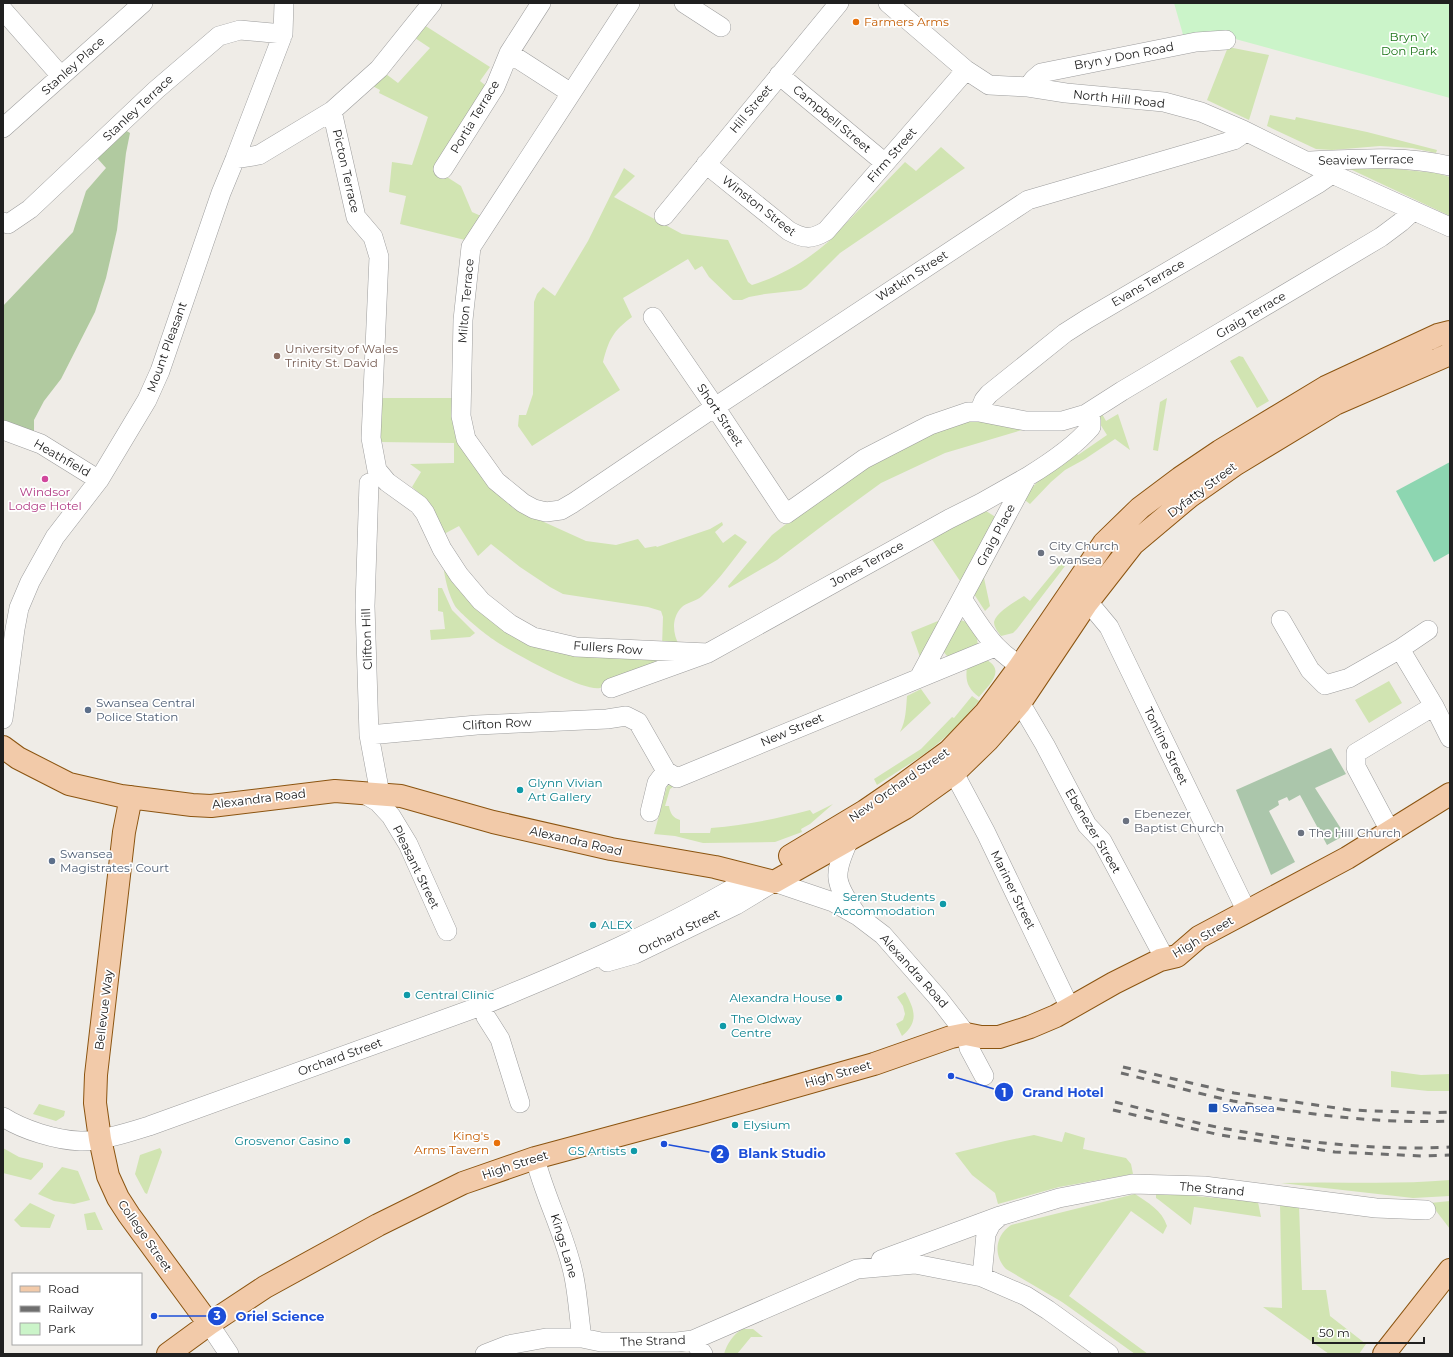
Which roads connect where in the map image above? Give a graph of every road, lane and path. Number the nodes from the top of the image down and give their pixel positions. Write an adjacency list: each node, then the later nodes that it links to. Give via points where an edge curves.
1 (143, 3): 16 (street, Stanley Place)
2 (284, 3): 11 (street, Mount Pleasant)
3 (432, 3): 19 (street, via 380,69)
4 (541, 3): 13 (street, Portia Terrace)
5 (630, 3): 18 (street, Milton Terrace)
6 (684, 3): 10 (street)
7 (839, 3): 15 (street, Hill Street)
8 (888, 3): 14 (street, North Hill Road)
9 (3, 10): 16 (street)
10 (721, 27)
11 (284, 34): 22 (street, Mount Pleasant); 31 (street, Stanley Terrace, via 240,30 220,36 156,90 30,209)
12 (1226, 40): 17 (street, Bryn y Don Road, via 1196,42 1041,73)
13 (508, 53): 18 (street); 27 (street, Portia Terrace, via 496,87)
14 (966, 70): 17 (street, North Hill Road, via 989,84); 24 (street, Firm Street)
15 (779, 75): 24 (street, Campbell Street); 25 (street, Hill Street)
16 (61, 76): 20 (street, Stanley Place)
17 (1028, 88): 21 (street, North Hill Road, via 1164,102 1201,112)
18 (571, 93): 45 (street, Milton Terrace, via 471,247 463,320 461,416 466,439 496,481 523,503)
19 (332, 111): 22 (street, via 259,155); 46 (street, Picton Terrace, via 356,217 372,237 379,257 372,438 377,470 387,482)
20 (3, 128)
21 (1243, 130): 23 (street, North Hill Road); 37 (street, Watkin Street, via 1234,140 1028,200)
22 (235, 159): 42 (street, Mount Pleasant, via 160,371 125,439)
23 (1305, 161): 26 (street, Seaview Terrace, via 1385,157 1430,161); 28 (street, North Hill Road)
24 (885, 163): 33 (street, Firm Street, via 826,231)
25 (706, 164): 30 (street, Hill Street); 33 (street, Winston Street, via 789,231 802,238)
26 (1450, 166)
27 (444, 168)
28 (1332, 174): 29 (street, North Hill Road); 38 (street, Evans Terrace, via 1065,333 989,394)
29 (1413, 211): 32 (street, North Hill Road); 39 (street, Graig Terrace, via 1381,237)
30 (664, 216)
31 (6, 223)
32 (1450, 226)
33 (816, 237)
34 (653, 317): 37 (street, Short Street)
35 (1450, 332): 49 (main road, Dyfatty Street, via 1438,335 1326,387 1180,478 1140,508 1104,543)
36 (1450, 354): 49 (main road, Dyfatty Street, via 1335,404 1236,464 1190,497 1133,544)
37 (715, 407): 45 (street, Watkin Street, via 561,510); 47 (street, Short Street)
38 (979, 412): 39 (street, Graig Terrace, via 1026,421 1062,421); 47 (street, Graig Terrace, via 968,412 930,425 864,459)
39 (1086, 414): 41 (street, Graig Place, via 1091,420 1091,427 1084,435)
40 (3, 430): 42 (street, Heathfield, via 41,444)
41 (1028, 477): 44 (street, Jones Terrace); 48 (street, Graig Place)
42 (99, 480): 61 (street, Mount Pleasant, via 56,537 30,582 15,629)
43 (369, 483): 62 (street, Clifton Hill, via 366,606)
44 (981, 504): 48 (street, via 990,504 999,510); 55 (street, Jones Terrace, via 949,519)
45 (546, 512)
46 (426, 513): 55 (street, Fullers Row, via 442,549 481,601 510,624 533,637 576,647)
47 (786, 514)
48 (1003, 521): 50 (street, Graig Place)
49 (1078, 598): 56 (main road, Dyfatty Street); 74 (street, Tontine Street, via 1094,609 1109,627)
50 (962, 599): 53 (street); 57 (street, Graig Place)
51 (1281, 620): 54 (street, via 1310,670 1325,685 1349,678)
52 (1428, 630): 54 (street)
53 (995, 647): 56 (street); 57 (street)
54 (1400, 649): 60 (street)
55 (708, 653): 58 (street, Jones Terrace)
56 (1030, 671): 59 (main road, Dyfatty Street); 73 (main road, New Orchard Street, via 949,751)
57 (919, 678): 65 (street, New Street, via 677,778)
58 (611, 688)
59 (1020, 703): 66 (main road, New Orchard Street, via 988,740); 77 (street, Ebenezer Street, via 1087,825 1102,841)
60 (1434, 706): 63 (street); 71 (street, via 1356,753 1356,767)
61 (3, 719)
62 (369, 735): 65 (street, Clifton Row, via 626,716 638,722); 67 (street, Clifton Hill)
63 (1450, 738)
64 (3, 747): 68 (main road, Alexandra Road, via 18,758 69,784)
65 (666, 771): 70 (street, via 657,783)
66 (954, 773): 72 (main road, New Orchard Street, via 905,808); 78 (street, Mariner Street)
67 (370, 793): 68 (main road, Alexandra Road, via 335,791 211,806); 73 (main road, Alexandra Road, via 401,796 493,822 611,849 715,867); 76 (street, Pleasant Street, via 391,816 408,844)
68 (130, 797): 84 (main road, Bellevue Way, via 96,1075 95,1103)
69 (1448, 797): 71 (main road, High Street)
70 (650, 812)
71 (1390, 831): 74 (main road, High Street, via 1348,858)
72 (848, 842): 73 (main road, New Orchard Street); 75 (street, via 839,861 837,874 841,892)
73 (764, 879): 75 (street, Alexandra Road, via 833,902); 84 (street, Orchard Street, via 736,905 635,954 601,964 578,965 474,1009 149,1126)
74 (1247, 912): 77 (main road, High Street, via 1199,937 1177,956)
75 (858, 916): 80 (street, Alexandra Road, via 883,935 940,998)
76 (447, 931)
77 (1165, 959): 78 (main road, High Street, via 1114,983)
78 (1070, 1008): 80 (main road, High Street, via 1030,1027 999,1037 981,1038)
79 (486, 1018): 82 (street, via 500,1039)
80 (966, 1034): 81 (street, Alexandra Road, via 969,1048); 85 (main road, High Street, via 874,1064)
81 (984, 1076)
82 (520, 1103)
83 (3, 1117): 84 (street, Orchard Street, via 61,1139 81,1142)
84 (100, 1139): 91 (main road, College Street, via 108,1176 118,1198)
85 (535, 1158): 91 (main road, High Street, via 463,1183 378,1225 265,1287); 92 (street, Kings Lane, via 574,1276)
86 (1426, 1210): 87 (street, The Strand, via 1376,1208 1204,1186 1132,1184 1059,1198)
87 (1000, 1216): 88 (street, The Strand); 90 (street, via 991,1224 986,1234)
88 (857, 1269): 90 (street, The Strand, via 915,1264); 93 (street, The Strand)
89 (1450, 1270): 98 (main road)
90 (982, 1277): 97 (street, The Strand, via 1026,1296)
91 (209, 1324): 94 (main road, High Street); 95 (street)
92 (582, 1338): 93 (street, The Strand, via 601,1342); 96 (street, The Strand, via 546,1338 508,1345)
93 (688, 1348)
94 (168, 1354)
95 (229, 1354)
96 (485, 1354)
97 (1109, 1354)
98 (1384, 1354)

